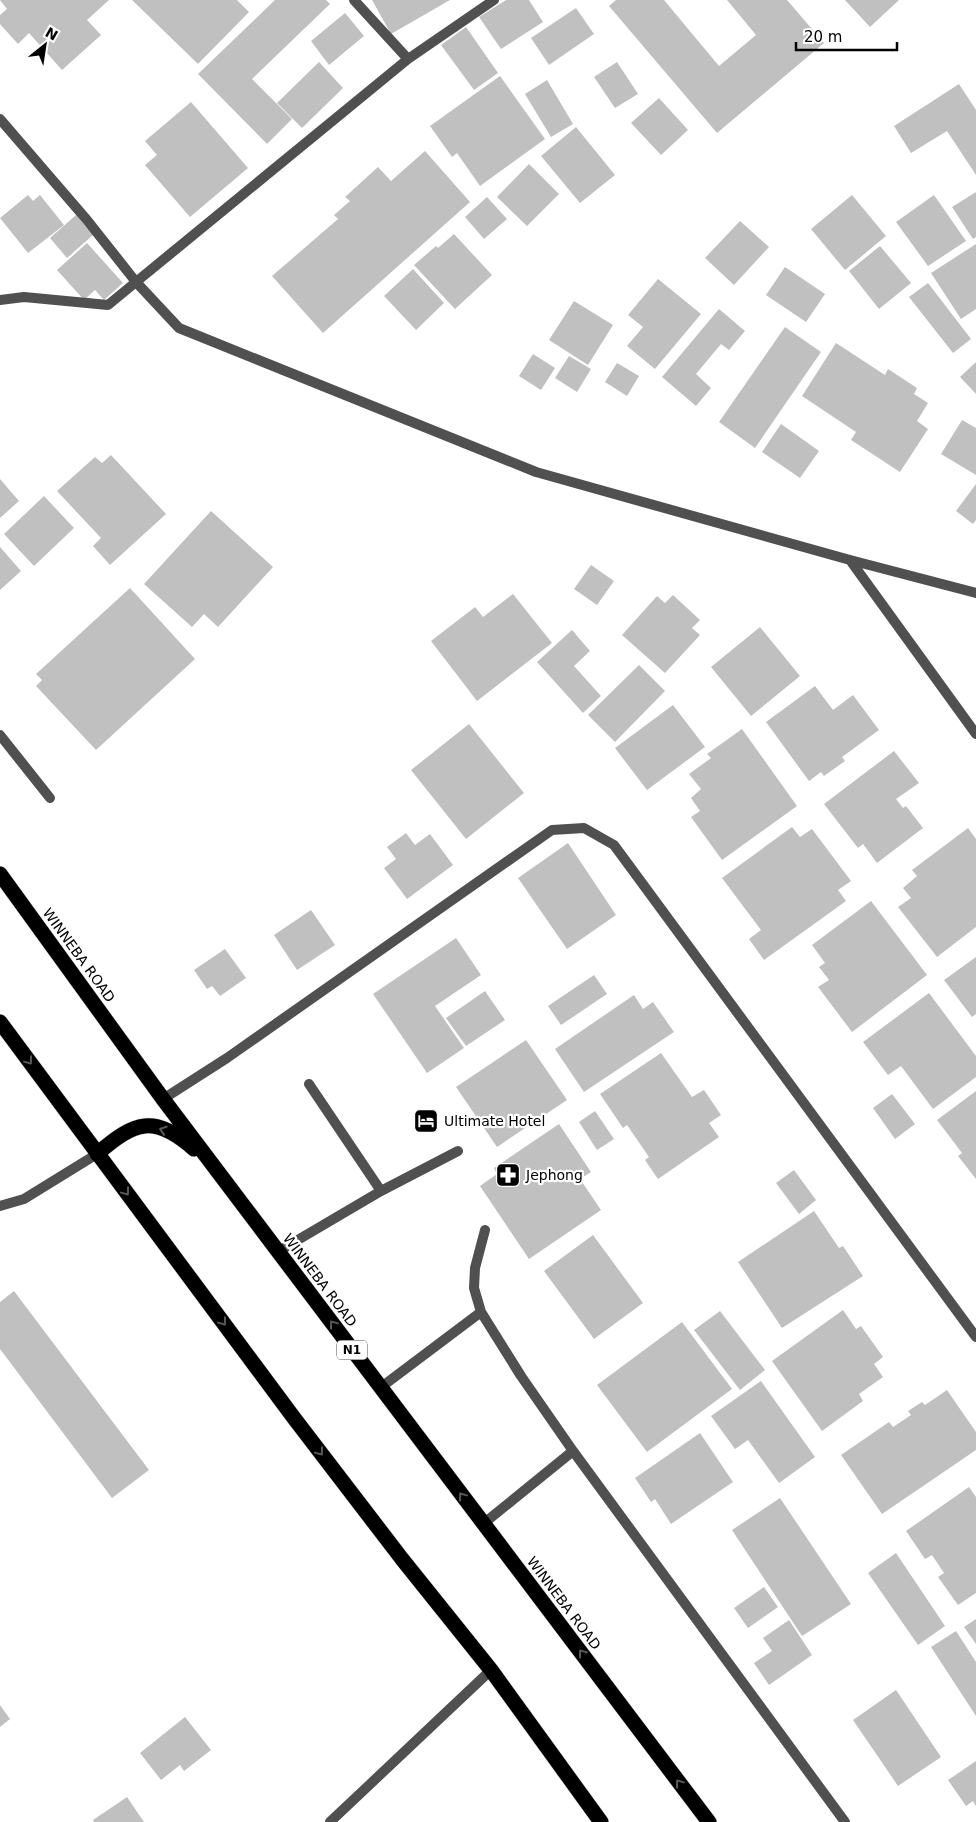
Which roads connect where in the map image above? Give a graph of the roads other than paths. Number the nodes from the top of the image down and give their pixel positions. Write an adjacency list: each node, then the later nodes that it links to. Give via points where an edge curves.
1 (354, 0): 3 (street)
2 (494, 0): 3 (street)
3 (408, 59): 5 (street)
4 (0, 119): 5 (street)
5 (136, 282): 6 (street, via 108,305 24,296); 7 (street, via 179,328 536,472)
6 (0, 300)
7 (850, 560): 8 (street); 9 (street)
8 (976, 593)
9 (976, 734)
10 (0, 735): 11 (street)
11 (50, 798)
12 (0, 874): 15 (highway, WINNEBA ROAD / N1)
13 (0, 1022): 17 (highway, one-way to 17)
14 (309, 1084): 19 (street)
15 (163, 1099): 18 (highway, WINNEBA ROAD / N1); 24 (street, via 227,1058 552,830 584,828 614,845)
16 (458, 1151): 19 (street)
17 (97, 1154): 18 (highway, one-way to 17, via 175,1134 163,1128 140,1125 120,1134); 20 (street, via 24,1199); 28 (highway, one-way to 28, via 402,1559)
18 (216, 1168): 22 (highway, WINNEBA ROAD / N1)
19 (381, 1191): 22 (street)
20 (0, 1206)
21 (486, 1230): 23 (street, via 474,1288)
22 (279, 1251): 25 (highway, WINNEBA ROAD / N1, one-way to 22)
23 (481, 1312): 25 (street); 26 (street, via 520,1376)
24 (976, 1337)
25 (380, 1388): 27 (highway, WINNEBA ROAD / N1, one-way to 25)
26 (573, 1451): 27 (street); 32 (street)
27 (483, 1524): 31 (highway, WINNEBA ROAD / N1, one-way to 27)
28 (491, 1670): 29 (street); 30 (highway)
29 (330, 1822)
30 (601, 1822)
31 (708, 1822)
32 (845, 1822)

